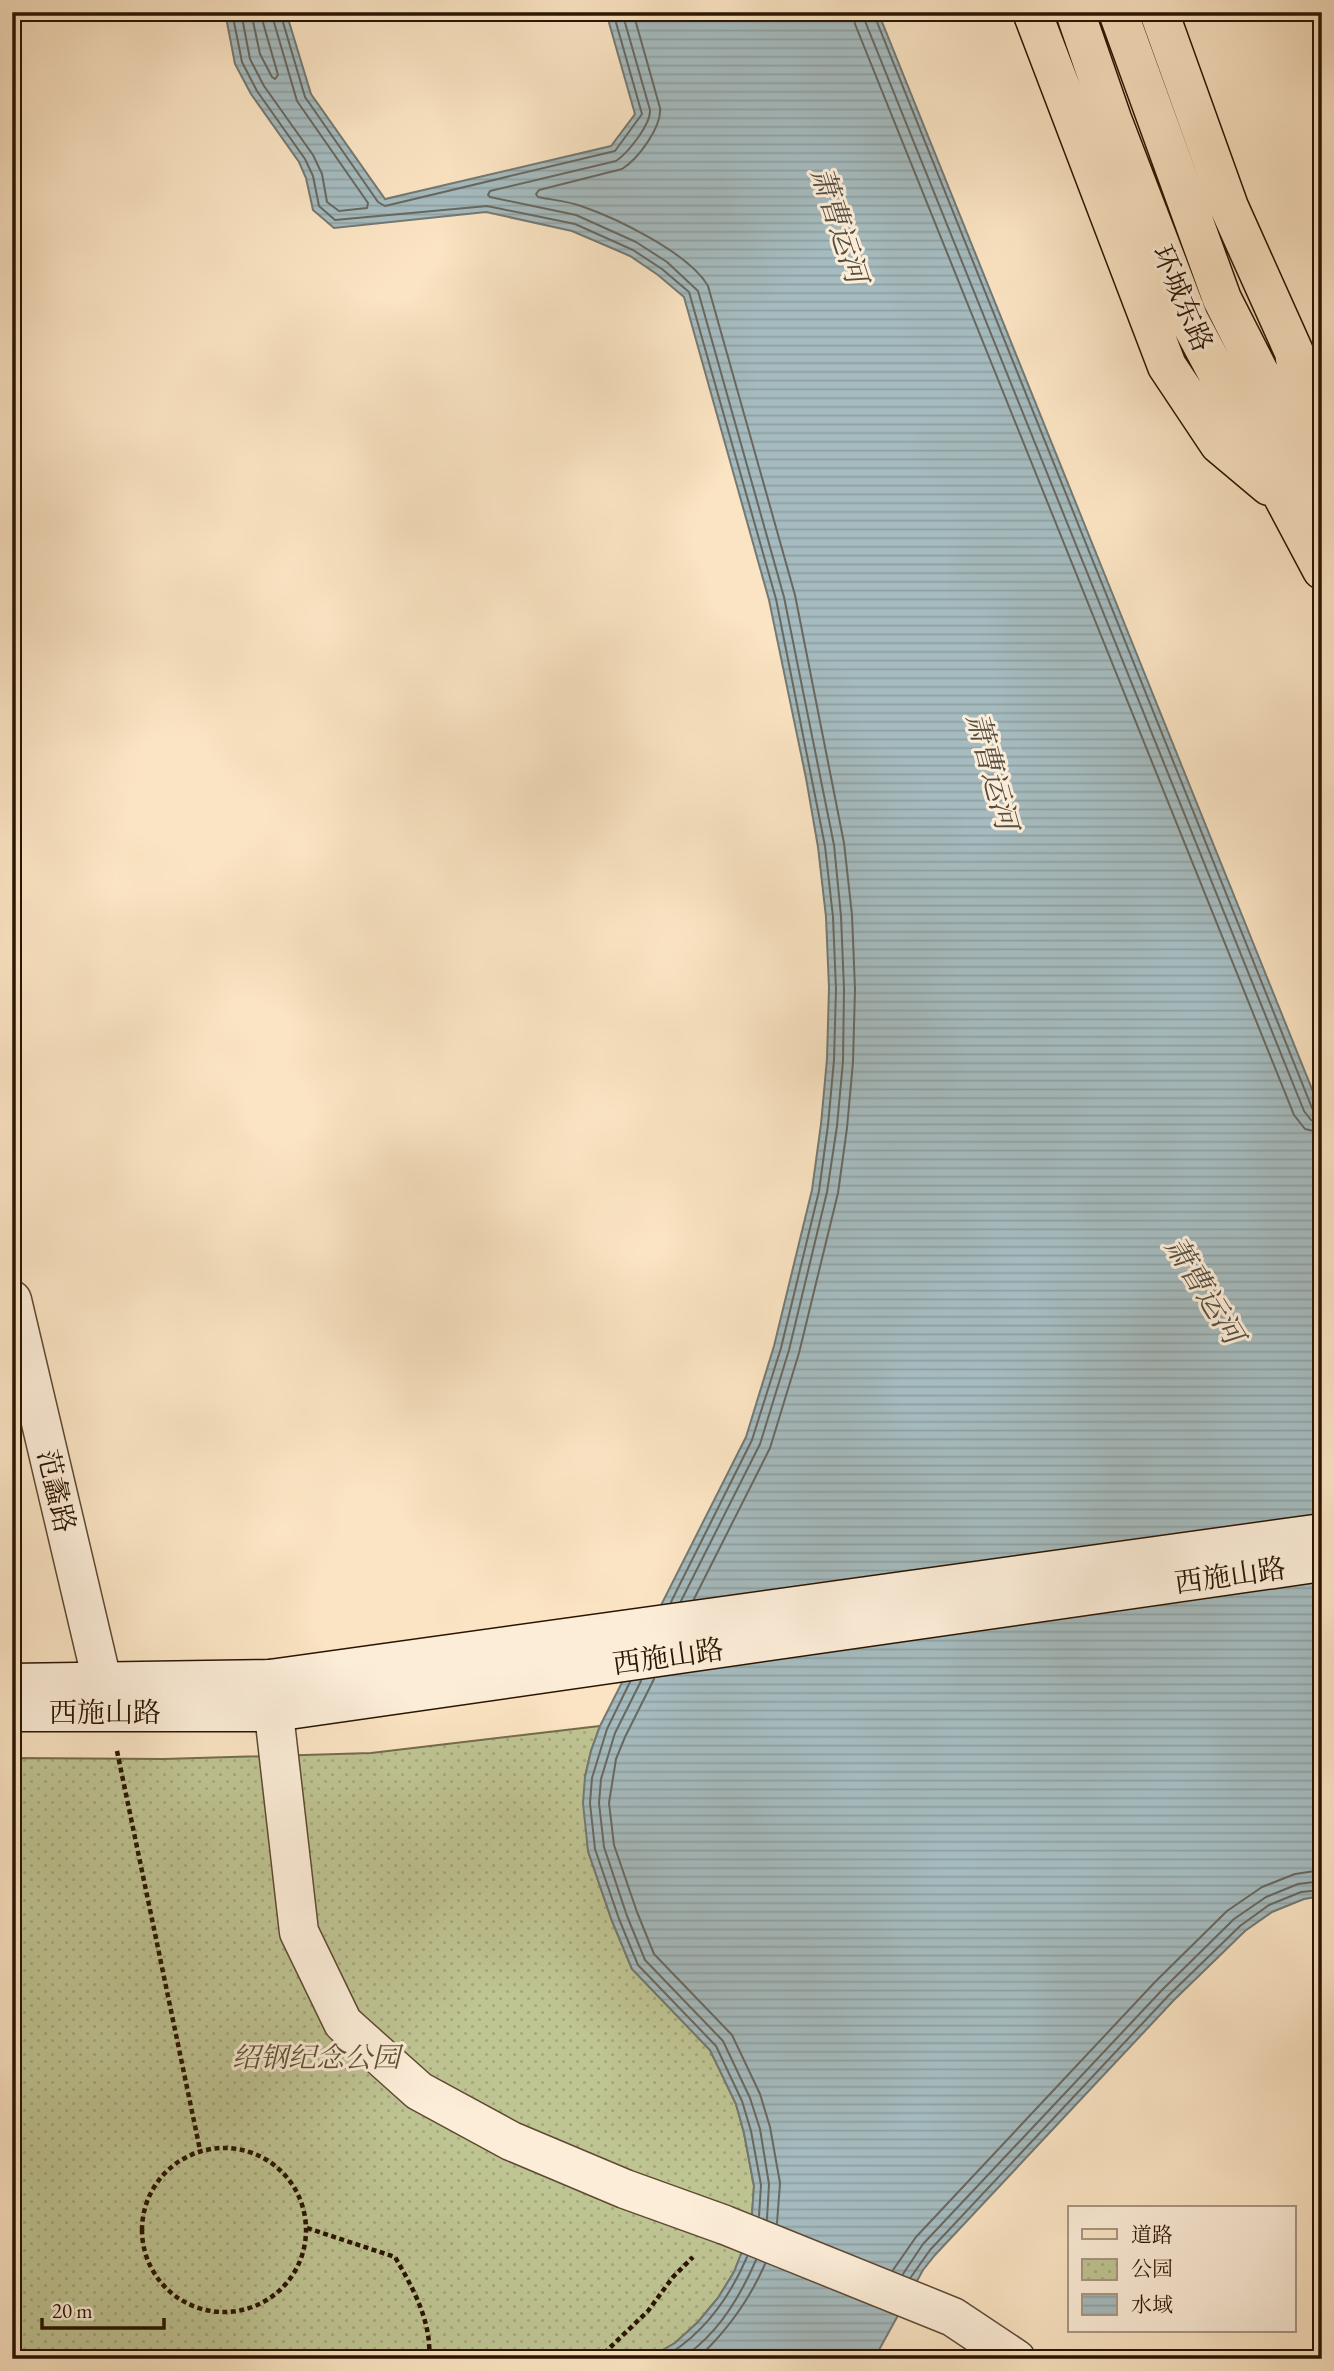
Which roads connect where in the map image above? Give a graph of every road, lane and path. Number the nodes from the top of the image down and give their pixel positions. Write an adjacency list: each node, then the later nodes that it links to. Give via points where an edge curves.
1 (1032, 12): 5 (main road, via 1167,366 1219,444)
2 (1076, 12): 5 (main road, 环城东路, via 1189,320)
3 (1118, 12): 5 (main road, 环城东路, via 1222,299)
4 (1159, 12): 5 (main road, via 1229,207 1294,352)
5 (1306, 492): 6 (main road, 环城东路)
6 (1322, 570)
7 (12, 1300): 13 (main road, 范蠡路)
8 (1322, 1533): 11 (main road, 西施山路)
9 (1322, 1562): 11 (main road, 西施山路)
10 (12, 1682): 13 (main road, 西施山路)
11 (312, 1690): 12 (main road, 西施山路)
12 (272, 1696): 13 (main road, 西施山路); 16 (main road, via 299,1933 343,2023 419,2091 512,2141)
13 (105, 1697): 14 (main road, 西施山路); 15 (path)
14 (12, 1712)
15 (200, 2150): 17 (path, via 230,2147 271,2162 286,2175 301,2200); 17 (path, via 167,2170 145,2203 140,2232 147,2262 162,2286 185,2303 232,2313 260,2305 284,2288 303,2256)
16 (725, 2225): 19 (path); 20 (main road, via 953,2317)
17 (307, 2228): 18 (path, via 395,2258 416,2295 430,2342)
18 (429, 2359)
19 (598, 2359)
20 (1016, 2359)

